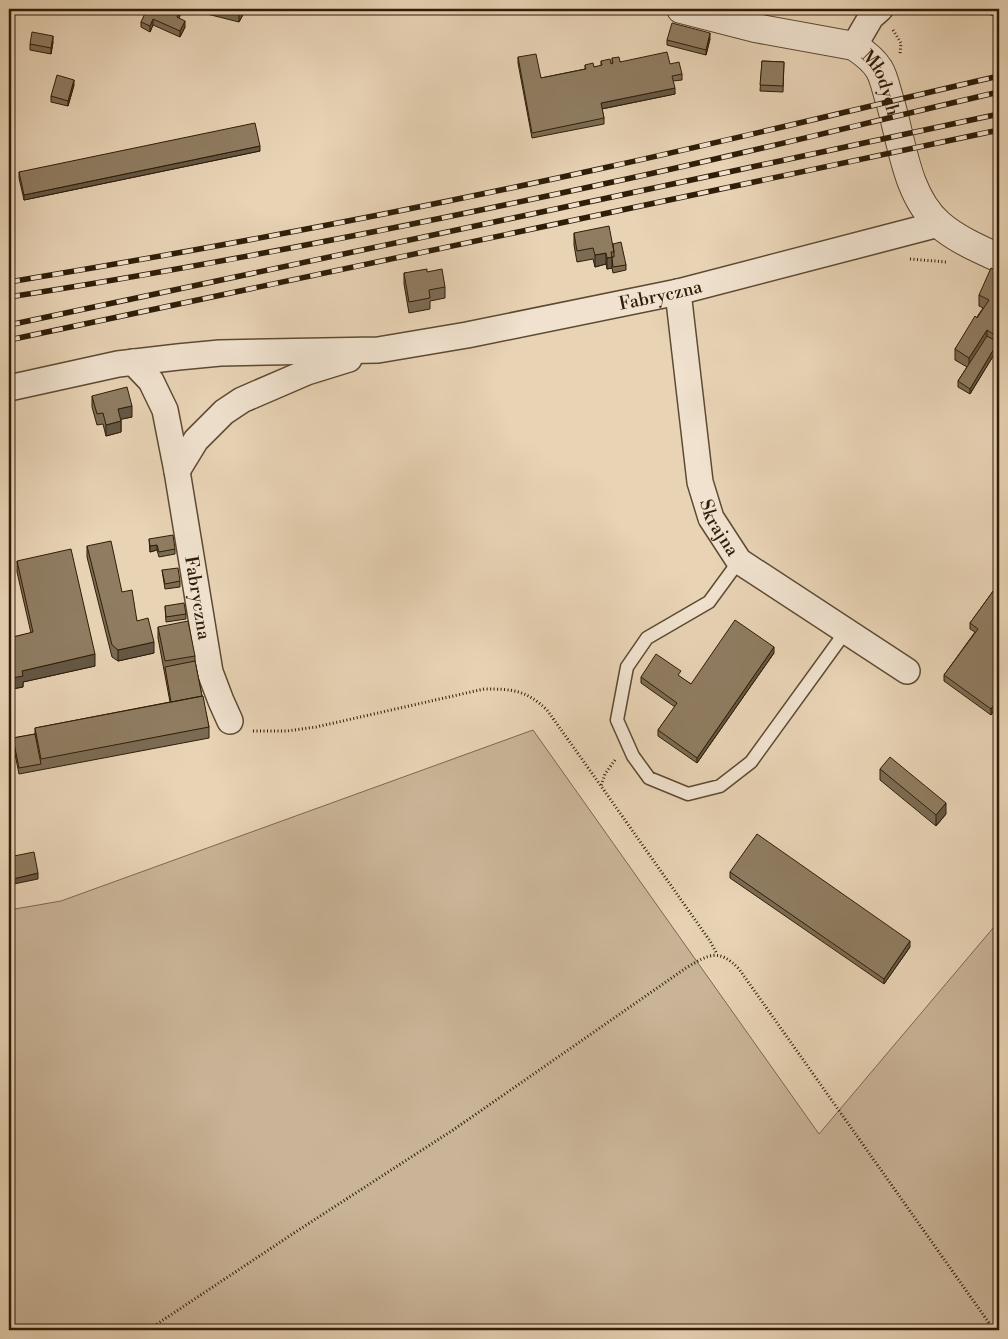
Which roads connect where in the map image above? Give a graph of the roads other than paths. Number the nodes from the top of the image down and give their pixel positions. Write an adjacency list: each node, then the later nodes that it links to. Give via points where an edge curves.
1 (681, 9): 5 (street, Młodych)
2 (880, 9): 6 (street)
3 (994, 9): 4 (lane)
4 (999, 10)
5 (757, 18): 6 (street, Młodych)
6 (854, 46): 7 (street, Młodych, via 867,55 879,70 895,116 909,176 917,195)
7 (939, 224): 8 (street, Młodych); 9 (street, Fabryczna)
8 (999, 258)
9 (678, 292): 10 (street, Fabryczna); 14 (street, Skrajna, via 700,482 711,518)
10 (378, 350): 11 (street, Fabryczna, via 220,353); 13 (street, Fabryczna, via 307,372 242,400 224,412 196,440)
11 (133, 362): 12 (street, Fabryczna); 13 (street, Fabryczna, via 151,381 165,410)
12 (9, 388)
13 (177, 471): 17 (street, Fabryczna, via 210,672)
14 (739, 561): 15 (street, Skrajna); 15 (lane, via 709,602 647,638 627,667 617,720 633,756 649,778 688,794 720,786 751,762)
15 (846, 631): 16 (street, Skrajna)
16 (908, 671)
17 (230, 721)

